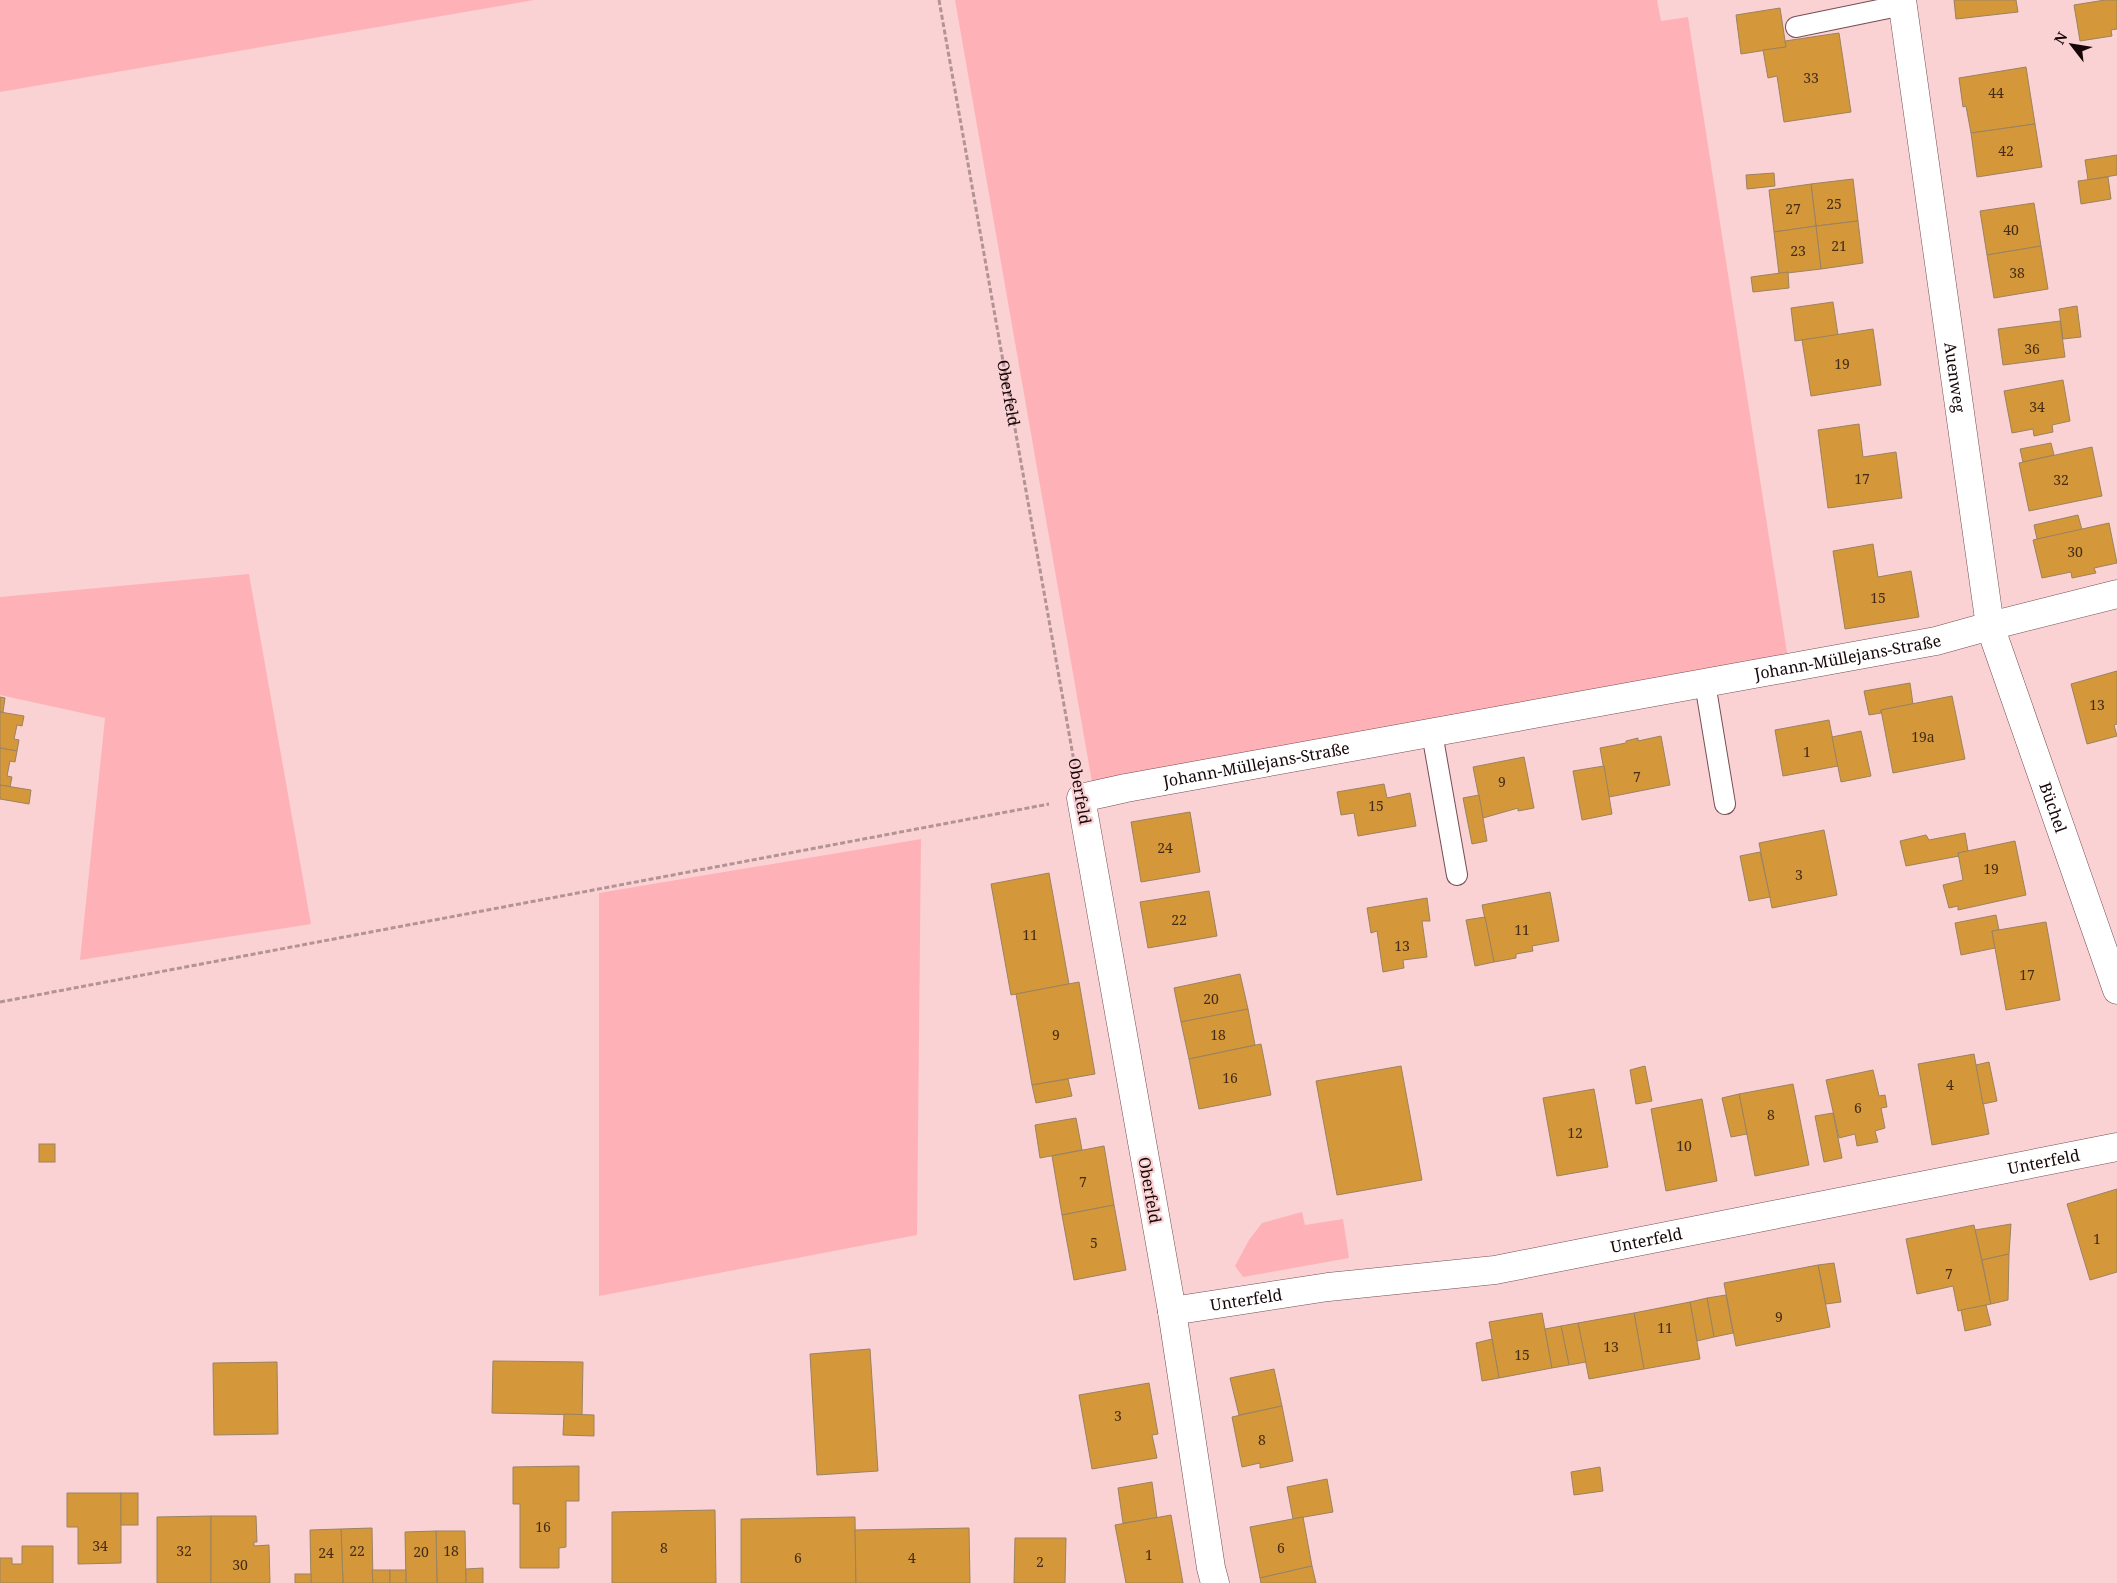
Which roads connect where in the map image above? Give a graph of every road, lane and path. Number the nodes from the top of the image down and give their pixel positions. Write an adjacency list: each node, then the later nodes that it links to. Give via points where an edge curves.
1 (939, 0): 8 (path, Oberfeld)
2 (1903, 3): 3 (lane); 5 (street, Auenweg)
3 (1796, 26)
4 (2117, 594): 5 (street)
5 (1990, 626): 6 (street, Johann-Müllejans-Straße, via 1936,641); 11 (street, Büchel)
6 (1705, 683): 7 (street, Johann-Müllejans-Straße); 9 (lane)
7 (1432, 733): 8 (street, Johann-Müllejans-Straße); 10 (lane)
8 (1081, 798): 12 (path); 14 (street, Oberfeld)
9 (1725, 804)
10 (1457, 875)
11 (2117, 990)
12 (0, 1002)
13 (2117, 1147): 14 (street, Unterfeld, via 1495,1270 1328,1287)
14 (1172, 1311): 15 (street, Oberfeld)
15 (1215, 1583)

